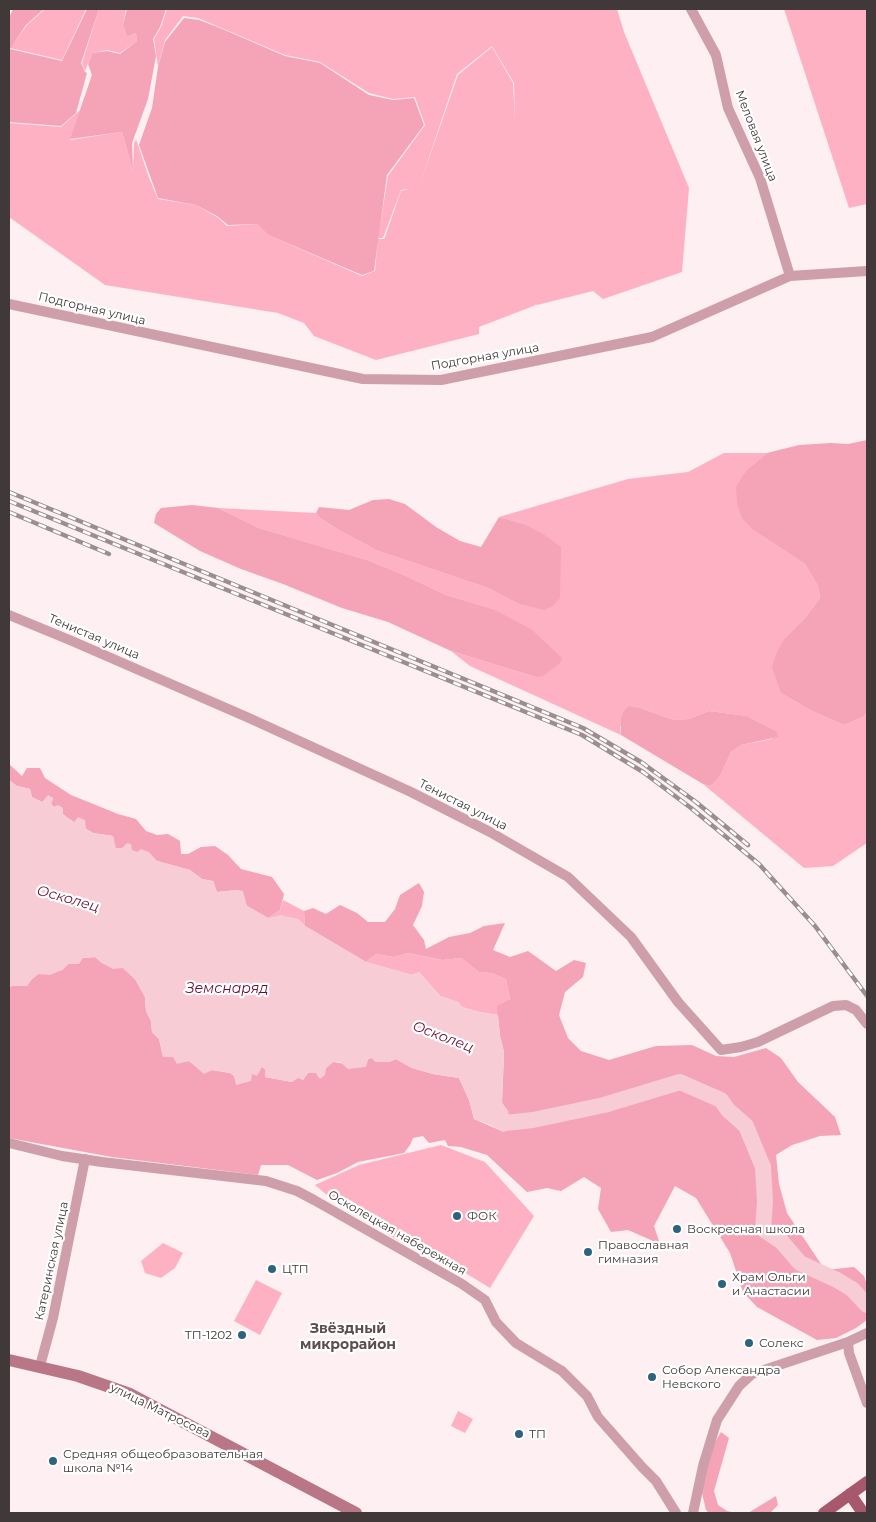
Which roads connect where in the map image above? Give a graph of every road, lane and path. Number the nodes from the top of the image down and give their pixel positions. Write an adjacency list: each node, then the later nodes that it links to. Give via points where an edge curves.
1 (691, 9): 3 (street, Меловая улица, via 716,55 728,108 760,178)
2 (867, 271): 3 (street, Подгорная улица)
3 (790, 276): 4 (street, Подгорная улица, via 652,337 441,380 363,378)
4 (9, 304)
5 (9, 615): 6 (street, Тенистая улица, via 402,788 490,832 568,877 631,937 678,1002 722,1050 758,1042 833,1006 846,1004 856,1010)
6 (867, 1024)
7 (9, 1143): 8 (street, Осколецкая набережная)
8 (86, 1159): 12 (street, Катеринская улица); 18 (street, Осколецкая набережная, via 275,1183 297,1191 462,1284 486,1300 496,1322 516,1343 571,1378 587,1396 598,1417 656,1482)
9 (867, 1333): 10 (street)
10 (848, 1342): 13 (street); 19 (street, via 752,1374 739,1386 716,1420)
11 (9, 1360): 12 (main road, улица Матросова)
12 (40, 1366): 17 (main road, улица Матросова, via 130,1394)
13 (867, 1403)
14 (867, 1482): 15 (main road)
15 (850, 1494): 20 (main road); 21 (main road)
16 (867, 1510): 21 (main road)
17 (356, 1513)
18 (676, 1513)
19 (693, 1513)
20 (824, 1513)
21 (863, 1513)

